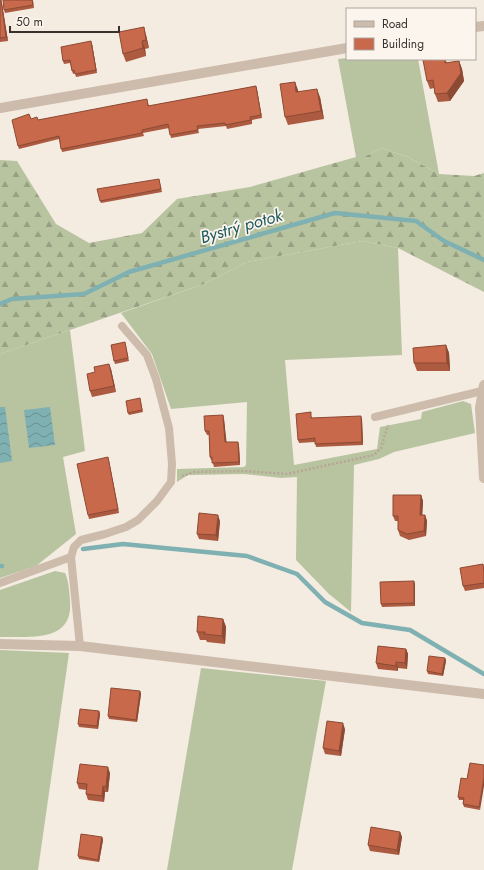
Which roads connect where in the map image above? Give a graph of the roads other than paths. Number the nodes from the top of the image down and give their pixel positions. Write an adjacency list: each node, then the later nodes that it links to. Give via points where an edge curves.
1 (346, 48): 2 (street)
2 (0, 108)
3 (122, 326): 7 (lane, via 147,355 156,379 169,428 171,482 138,520 112,532 81,540 74,547)
4 (483, 388): 5 (lane); 6 (street, via 480,408)
5 (375, 416)
6 (484, 478)
7 (71, 557): 8 (lane); 10 (lane)
8 (0, 584)
9 (0, 644): 10 (street)
10 (80, 646): 11 (street)
11 (484, 694)

